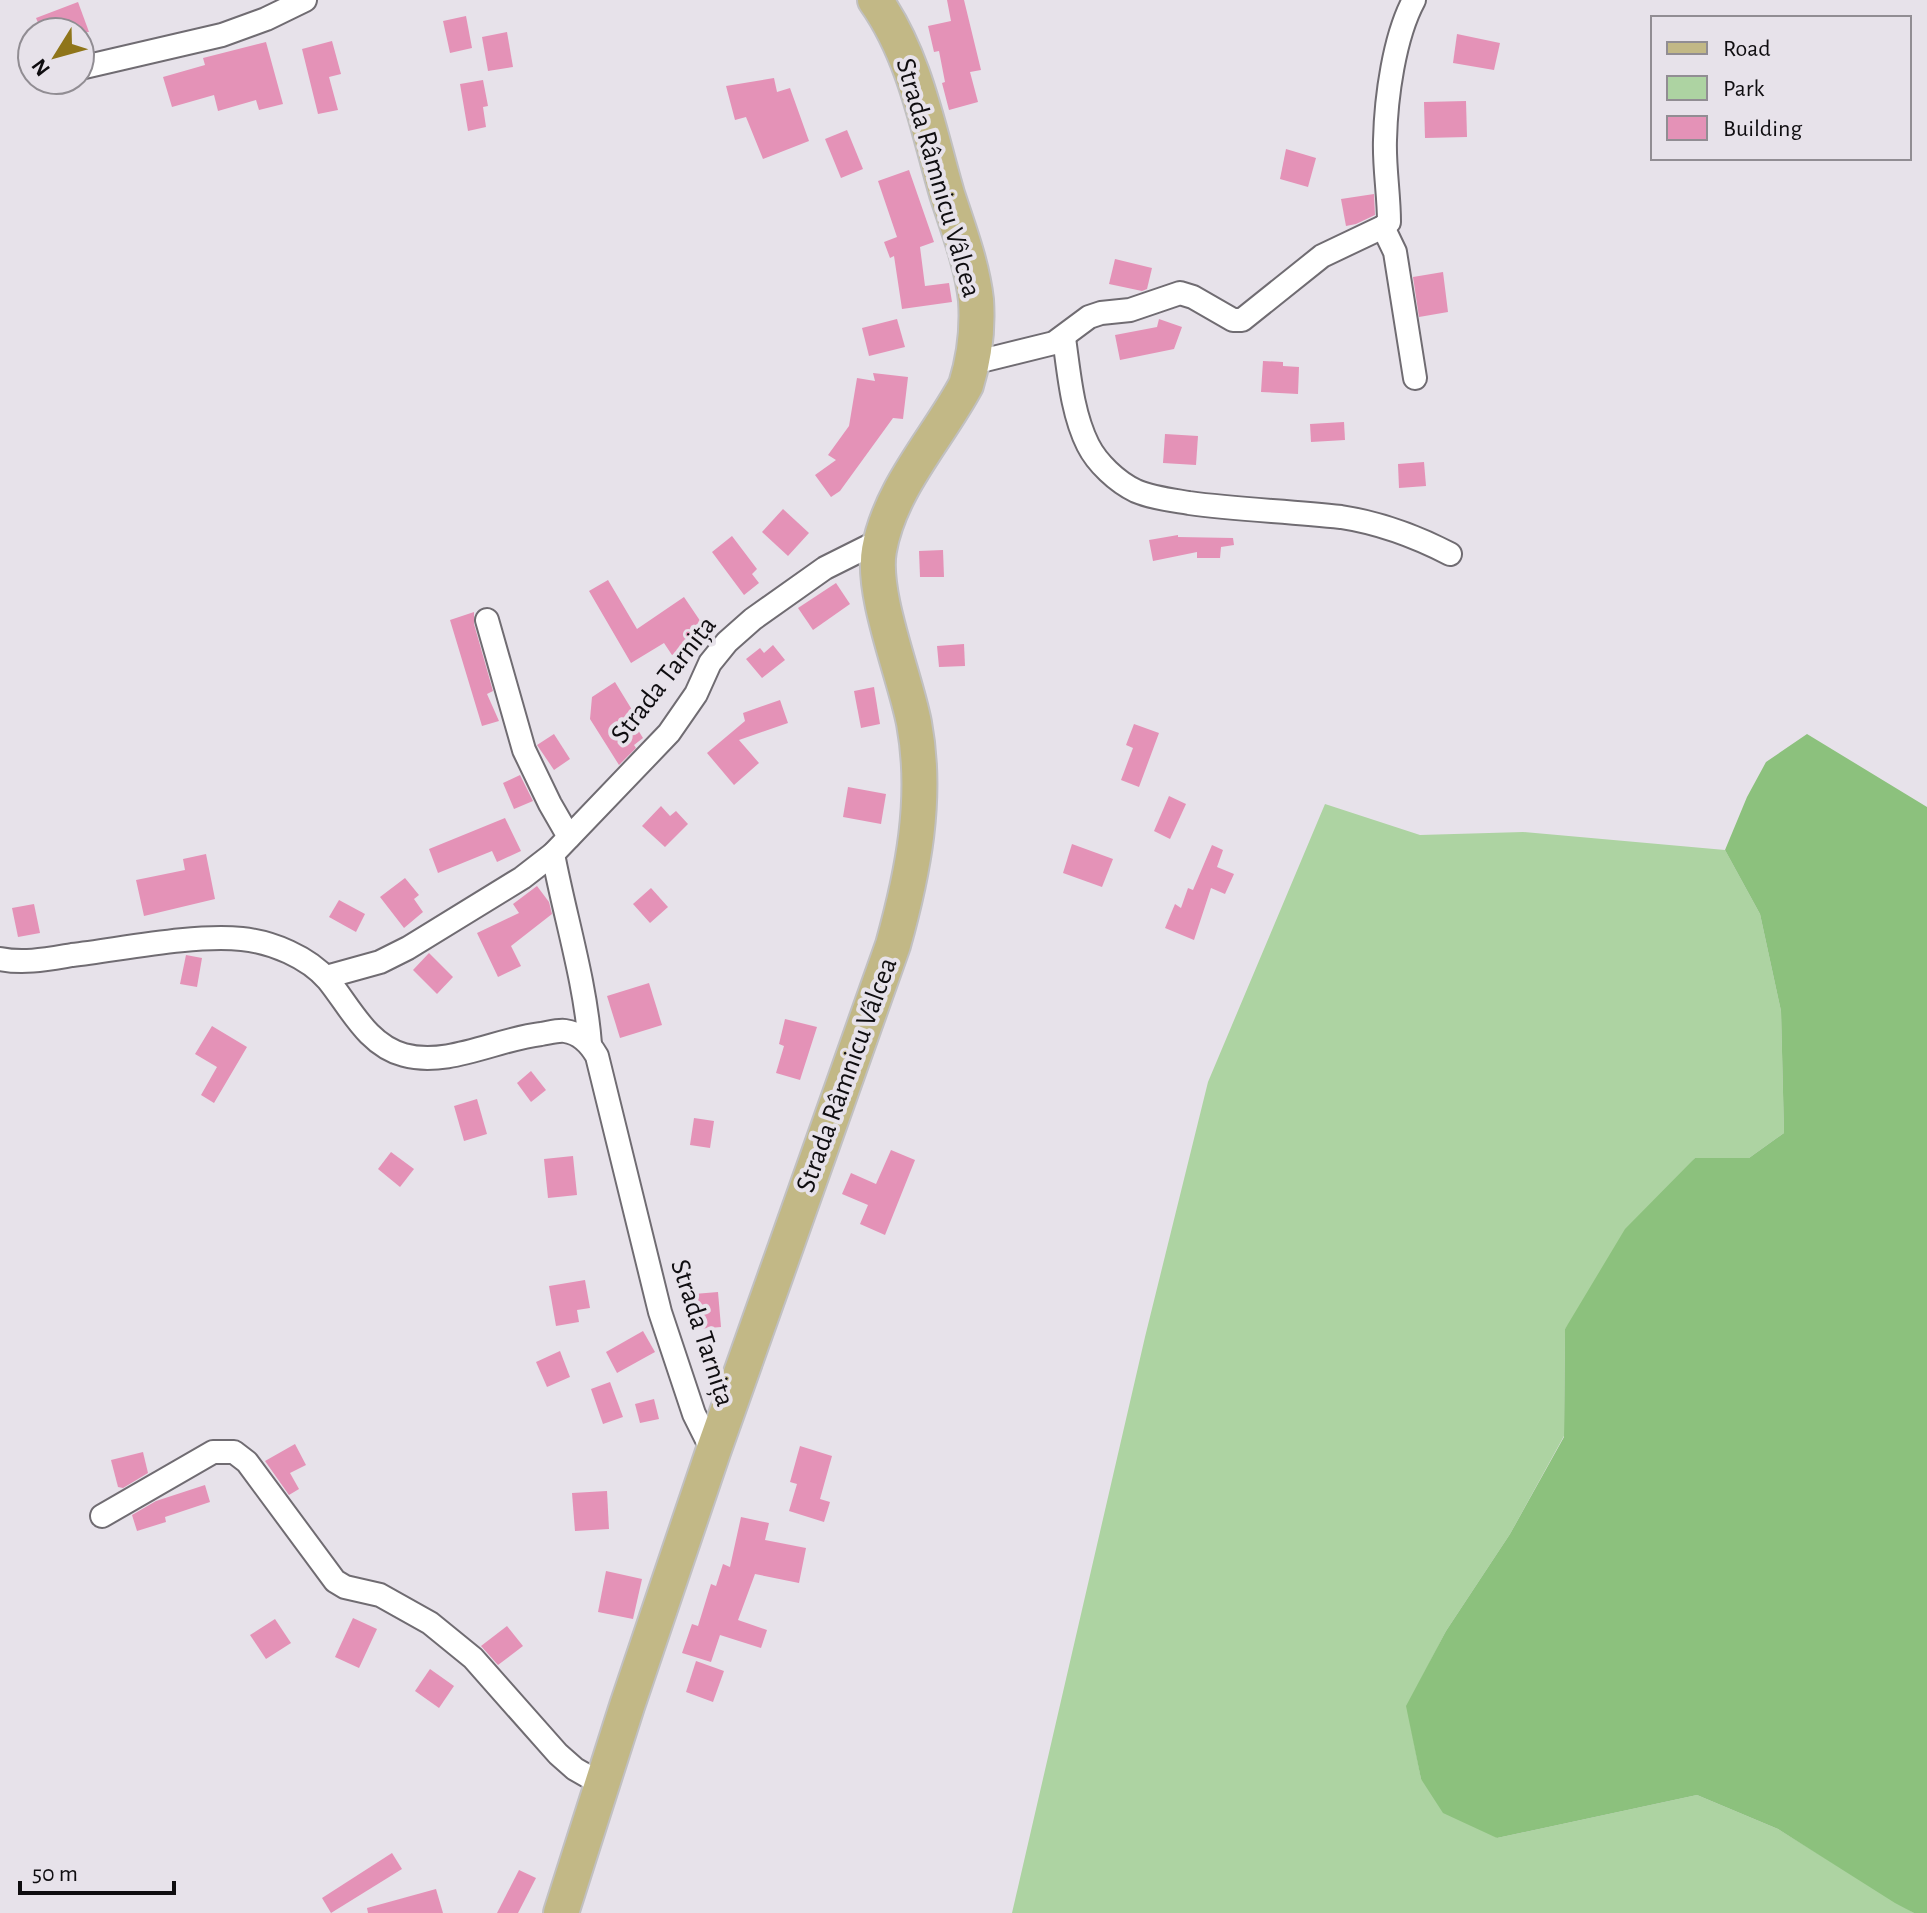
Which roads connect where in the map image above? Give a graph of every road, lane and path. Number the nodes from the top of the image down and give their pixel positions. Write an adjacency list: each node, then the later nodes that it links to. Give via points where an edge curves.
1 (305, 0): 4 (street, via 222,35)
2 (875, 0): 7 (main road, Strada Râmnicu Vâlcea, via 908,63 971,272 977,320)
3 (1414, 0): 5 (street, via 1399,38 1388,108 1389,222)
4 (96, 64)
5 (1383, 227): 6 (street, via 1322,256 1239,321 1180,293 1089,317); 8 (street, via 1395,252)
6 (1064, 338): 7 (street); 10 (street, via 1078,417 1089,446 1108,471 1134,490 1217,507 1343,518 1393,528)
7 (973, 363): 9 (main road, Strada Râmnicu Vâlcea, via 955,406 892,505)
8 (1415, 378)
9 (881, 540): 12 (street, Strada Tarnița, via 825,568 727,642 669,733); 17 (main road, Strada Râmnicu Vâlcea, via 879,587 904,679 918,761 913,866 893,945)
10 (1450, 554)
11 (487, 620): 12 (street, via 524,750)
12 (569, 837): 13 (street, Strada Tarnița)
13 (553, 854): 15 (street, Strada Tarnița, via 408,948); 16 (street, Strada Tarnița, via 584,989)
14 (0, 959): 15 (street, via 27,961 240,939 286,951)
15 (326, 977): 16 (street, via 381,1046 406,1056 442,1057 564,1031)
16 (590, 1044): 17 (street, Strada Tarnița, via 660,1312 694,1414)
17 (713, 1452): 19 (main road, Strada Râmnicu Vâlcea)
18 (102, 1516): 19 (street, via 213,1452 234,1452 247,1462 335,1581 388,1599 430,1623 473,1658 558,1754)
19 (603, 1785): 20 (main road, Strada Râmnicu Vâlcea)
20 (561, 1913)

